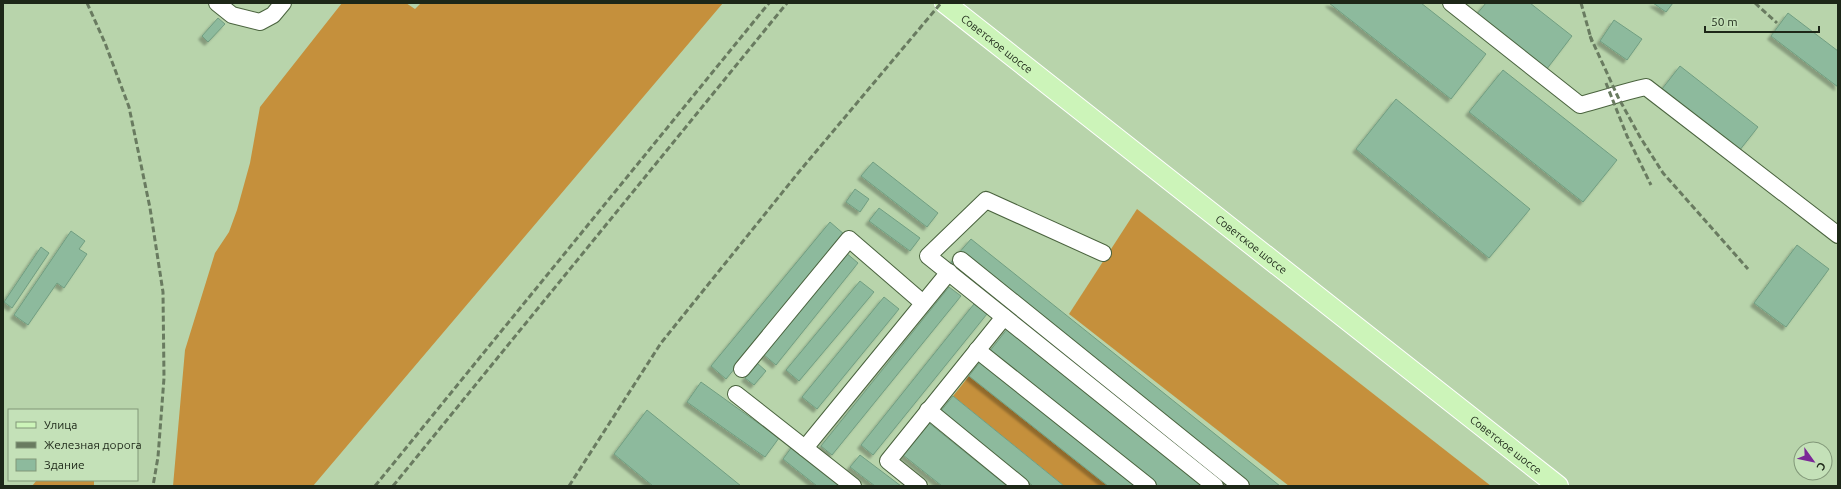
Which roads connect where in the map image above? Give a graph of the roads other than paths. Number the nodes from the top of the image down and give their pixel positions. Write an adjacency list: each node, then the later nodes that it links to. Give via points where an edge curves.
1 (217, 3): 2 (lane, via 232,16 260,22 273,14)
2 (283, 3)
3 (945, 3): 22 (main road, Советское шоссе)
4 (1451, 3): 5 (lane, via 1580,105 1611,97 1616,93 1646,87)
5 (1838, 235)
6 (1103, 254): 8 (lane, via 986,200 928,256)
7 (961, 260): 21 (lane)
8 (949, 272): 9 (lane); 10 (lane)
9 (923, 303): 12 (lane, via 849,239); 15 (lane)
10 (1004, 316): 11 (lane); 20 (lane)
11 (977, 350): 14 (lane); 19 (lane)
12 (742, 369)
13 (736, 394): 15 (lane)
14 (928, 410): 17 (lane, via 888,461); 18 (lane)
15 (805, 448): 16 (lane)
16 (853, 486)
17 (919, 486)
18 (1021, 486)
19 (1148, 486)
20 (1215, 486)
21 (1241, 486)
22 (1558, 486)

